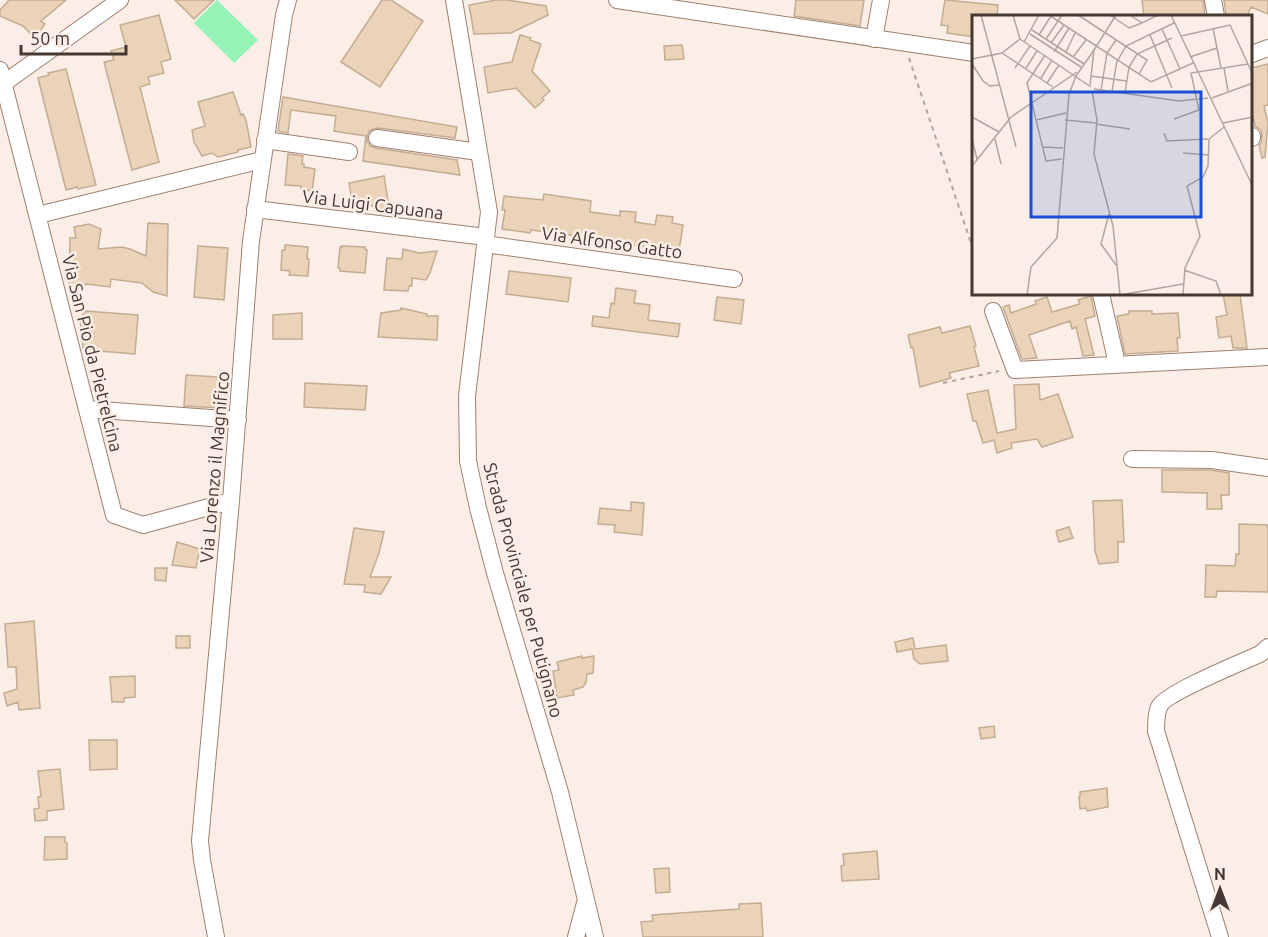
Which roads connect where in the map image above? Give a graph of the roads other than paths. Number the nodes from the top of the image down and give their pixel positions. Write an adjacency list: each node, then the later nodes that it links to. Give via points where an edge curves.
1 (120, 0): 15 (street)
2 (288, 0): 17 (street, Via Lorenzo il Magnifico)
3 (454, 0): 19 (street, Strada Provinciale per Putignano)
4 (617, 0): 7 (street)
5 (881, 0): 9 (street)
6 (1213, 0): 8 (street)
7 (698, 6): 9 (street)
8 (1216, 15)
9 (874, 39): 11 (street)
10 (1268, 48): 12 (street)
11 (972, 53)
12 (1253, 54)
13 (1268, 54): 14 (street)
14 (1253, 55)
15 (1, 80): 22 (street, Via San Pio da Pietrelcina)
16 (377, 138): 19 (street)
17 (265, 140): 18 (street); 20 (street, Via Lorenzo il Magnifico)
18 (349, 152)
19 (479, 152): 23 (street, Strada Provinciale per Putignano, via 489,212)
20 (262, 160): 21 (street, Via Lorenzo il Magnifico); 22 (street)
21 (255, 209): 23 (street, Via Luigi Capuana); 30 (street, Via Lorenzo il Magnifico)
22 (38, 215): 29 (street, Via San Pio da Pietrelcina)
23 (485, 240): 24 (street, Via Alfonso Gatto); 35 (street, Strada Provinciale per Putignano, via 467,396 468,461 495,573 560,792)
24 (734, 279)
25 (1101, 296): 28 (street)
26 (993, 310): 28 (street, via 1015,370)
27 (1268, 357): 28 (street)
28 (1114, 364)
29 (87, 409): 30 (street); 33 (street, Via San Pio da Pietrelcina, via 114,515 143,525)
30 (238, 420): 33 (street, Via Lorenzo il Magnifico)
31 (1132, 459): 32 (street, via 1212,460)
32 (1268, 468)
33 (231, 501): 36 (street, Via Lorenzo il Magnifico, via 200,841)
34 (1268, 647): 39 (street, via 1173,694 1159,705 1156,718 1156,731)
35 (586, 899): 37 (street); 38 (street, Strada Provinciale per Putignano)
36 (216, 937)
37 (576, 937)
38 (595, 937)
39 (1220, 937)

